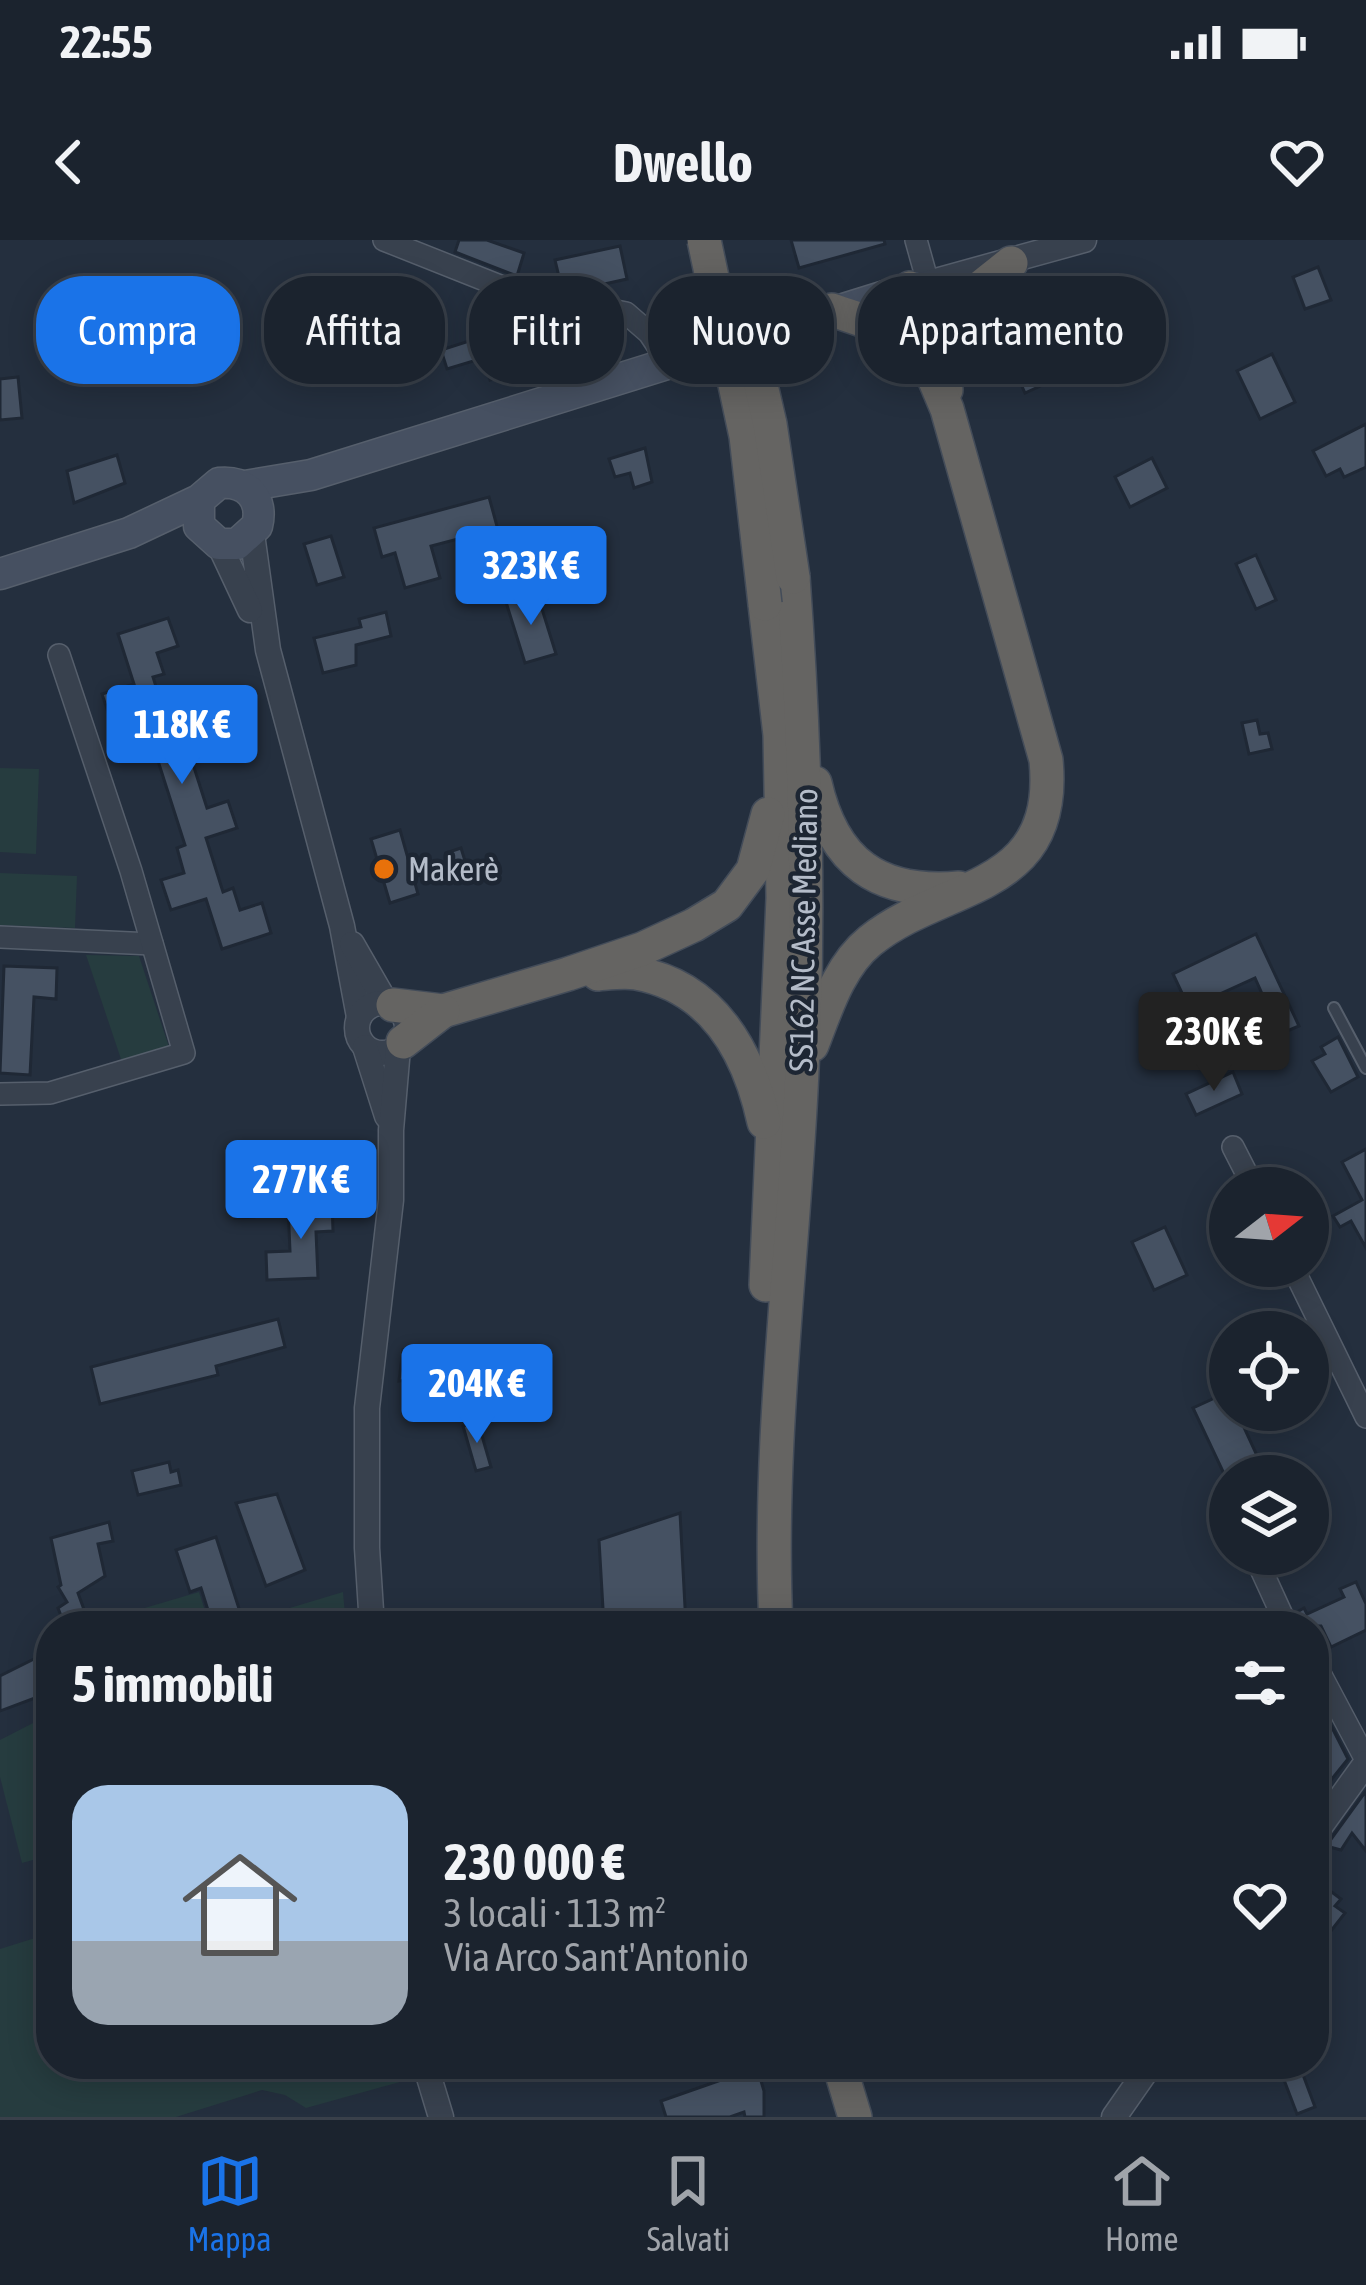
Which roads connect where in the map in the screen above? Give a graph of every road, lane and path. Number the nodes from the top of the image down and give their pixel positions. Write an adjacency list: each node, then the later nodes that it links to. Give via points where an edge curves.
1 (384, 240): 10 (street, via 509,290 626,313)
2 (704, 240): 22 (highway, SS162 NC Asse Mediano, bridge, via 746,436 765,604)
3 (726, 240): 22 (highway, SS162 NC Asse Mediano, bridge, via 770,424 794,577)
4 (916, 240): 7 (street)
5 (1084, 240): 6 (street)
6 (1011, 262): 8 (street); 9 (highway)
7 (918, 276)
8 (957, 276)
9 (995, 276)
10 (648, 332)
11 (648, 370): 13 (main road)
12 (940, 384): 23 (highway, via 1049,788 1029,843)
13 (311, 475): 14 (main road); 16 (main road)
14 (245, 487): 15 (main road, via 219,483); 16 (main road, via 256,500)
15 (199, 500): 17 (main road); 18 (main road, via 197,518)
16 (255, 526): 18 (main road, via 237,544); 20 (street)
17 (129, 533): 18 (main road, via 167,528); 19 (main road)
18 (212, 539): 20 (street)
19 (0, 574)
20 (268, 650): 24 (street)
21 (59, 655): 26 (street)
22 (792, 733): 23 (highway, via 832,830 862,868 894,886); 27 (highway, via 753,870 727,905 642,949); 35 (highway, SS162 NC Asse Mediano, via 808,876); 39 (highway, SS162 NC Asse Mediano)
23 (979, 886): 35 (highway, via 866,944 847,965)
24 (342, 926): 28 (street); 31 (street)
25 (0, 938): 26 (street)
26 (152, 944): 36 (street, via 184,1053 50,1093)
27 (568, 974): 30 (highway); 39 (highway, via 635,973 713,1013 754,1082)
28 (390, 1004): 30 (highway); 31 (street, via 370,1005); 32 (street, via 408,1025)
29 (1334, 1008): 34 (lane)
30 (442, 1011): 32 (highway)
31 (359, 1017): 33 (street)
32 (401, 1045): 33 (street, via 381,1054); 37 (street)
33 (365, 1047): 37 (street)
34 (1366, 1068)
35 (802, 1069): 46 (highway, SS162 NC Asse Mediano)
36 (0, 1094)
37 (391, 1130): 44 (street, via 392,1200 368,1408)
38 (1233, 1147): 40 (street)
39 (772, 1166): 45 (highway, SS162 NC Asse Mediano)
40 (1243, 1167)
41 (1302, 1287): 42 (street)
42 (1366, 1418)
43 (1264, 1575): 47 (street)
44 (371, 1611)
45 (755, 1611)
46 (776, 1611)
47 (1280, 1611)
48 (1329, 1696): 49 (street)
49 (1363, 1774): 50 (street)
50 (1329, 1816)
51 (430, 2079): 55 (street)
52 (827, 2079): 56 (highway)
53 (832, 2079): 57 (highway)
54 (1141, 2079): 58 (street)
55 (441, 2117)
56 (832, 2117)
57 (855, 2117)
58 (1114, 2117)

